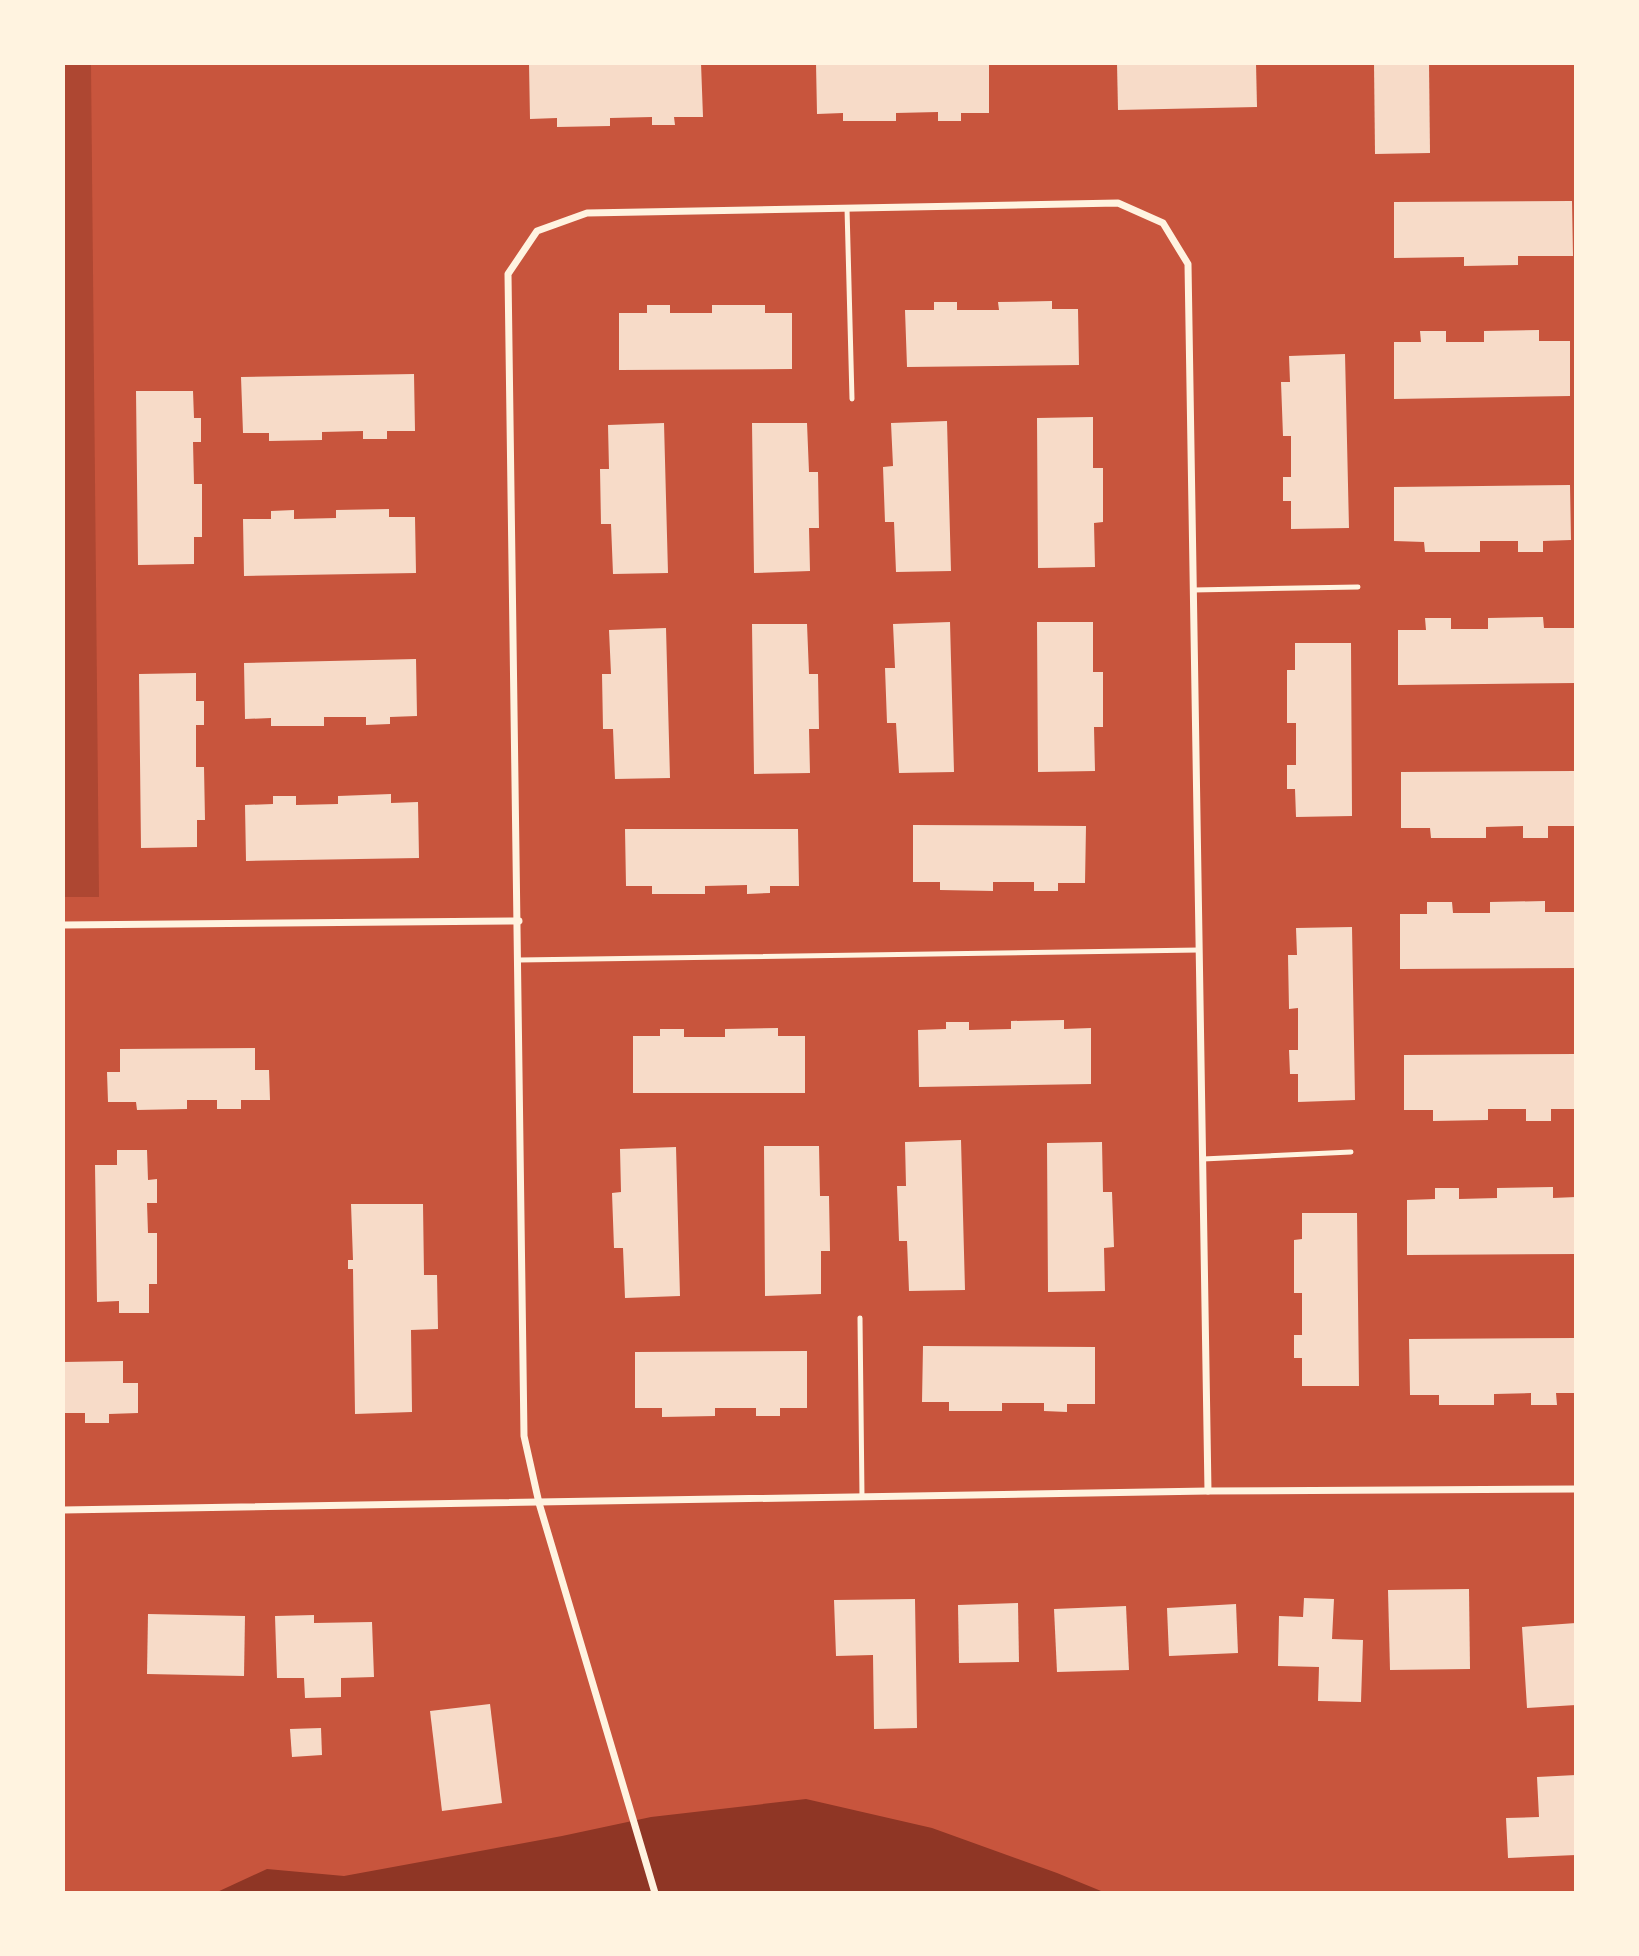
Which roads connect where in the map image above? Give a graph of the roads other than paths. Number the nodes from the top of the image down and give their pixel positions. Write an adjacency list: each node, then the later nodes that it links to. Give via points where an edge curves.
1 (847, 208): 2 (lane); 4 (street, via 1118,203 1163,223 1188,264); 5 (street, via 587,213 537,231 509,274)
2 (852, 399)
3 (1358, 587): 4 (lane)
4 (1194, 590): 7 (street)
5 (519, 921): 6 (street); 8 (street)
6 (63, 925)
7 (1199, 950): 8 (lane); 10 (street)
8 (519, 961): 15 (street, via 524,1436)
9 (1351, 1152): 10 (lane)
10 (1203, 1158): 13 (street)
11 (860, 1318): 14 (lane)
12 (1576, 1489): 13 (street)
13 (1208, 1491): 14 (street)
14 (862, 1497): 15 (street)
15 (539, 1503): 16 (street); 17 (street)
16 (63, 1510)
17 (655, 1893)

